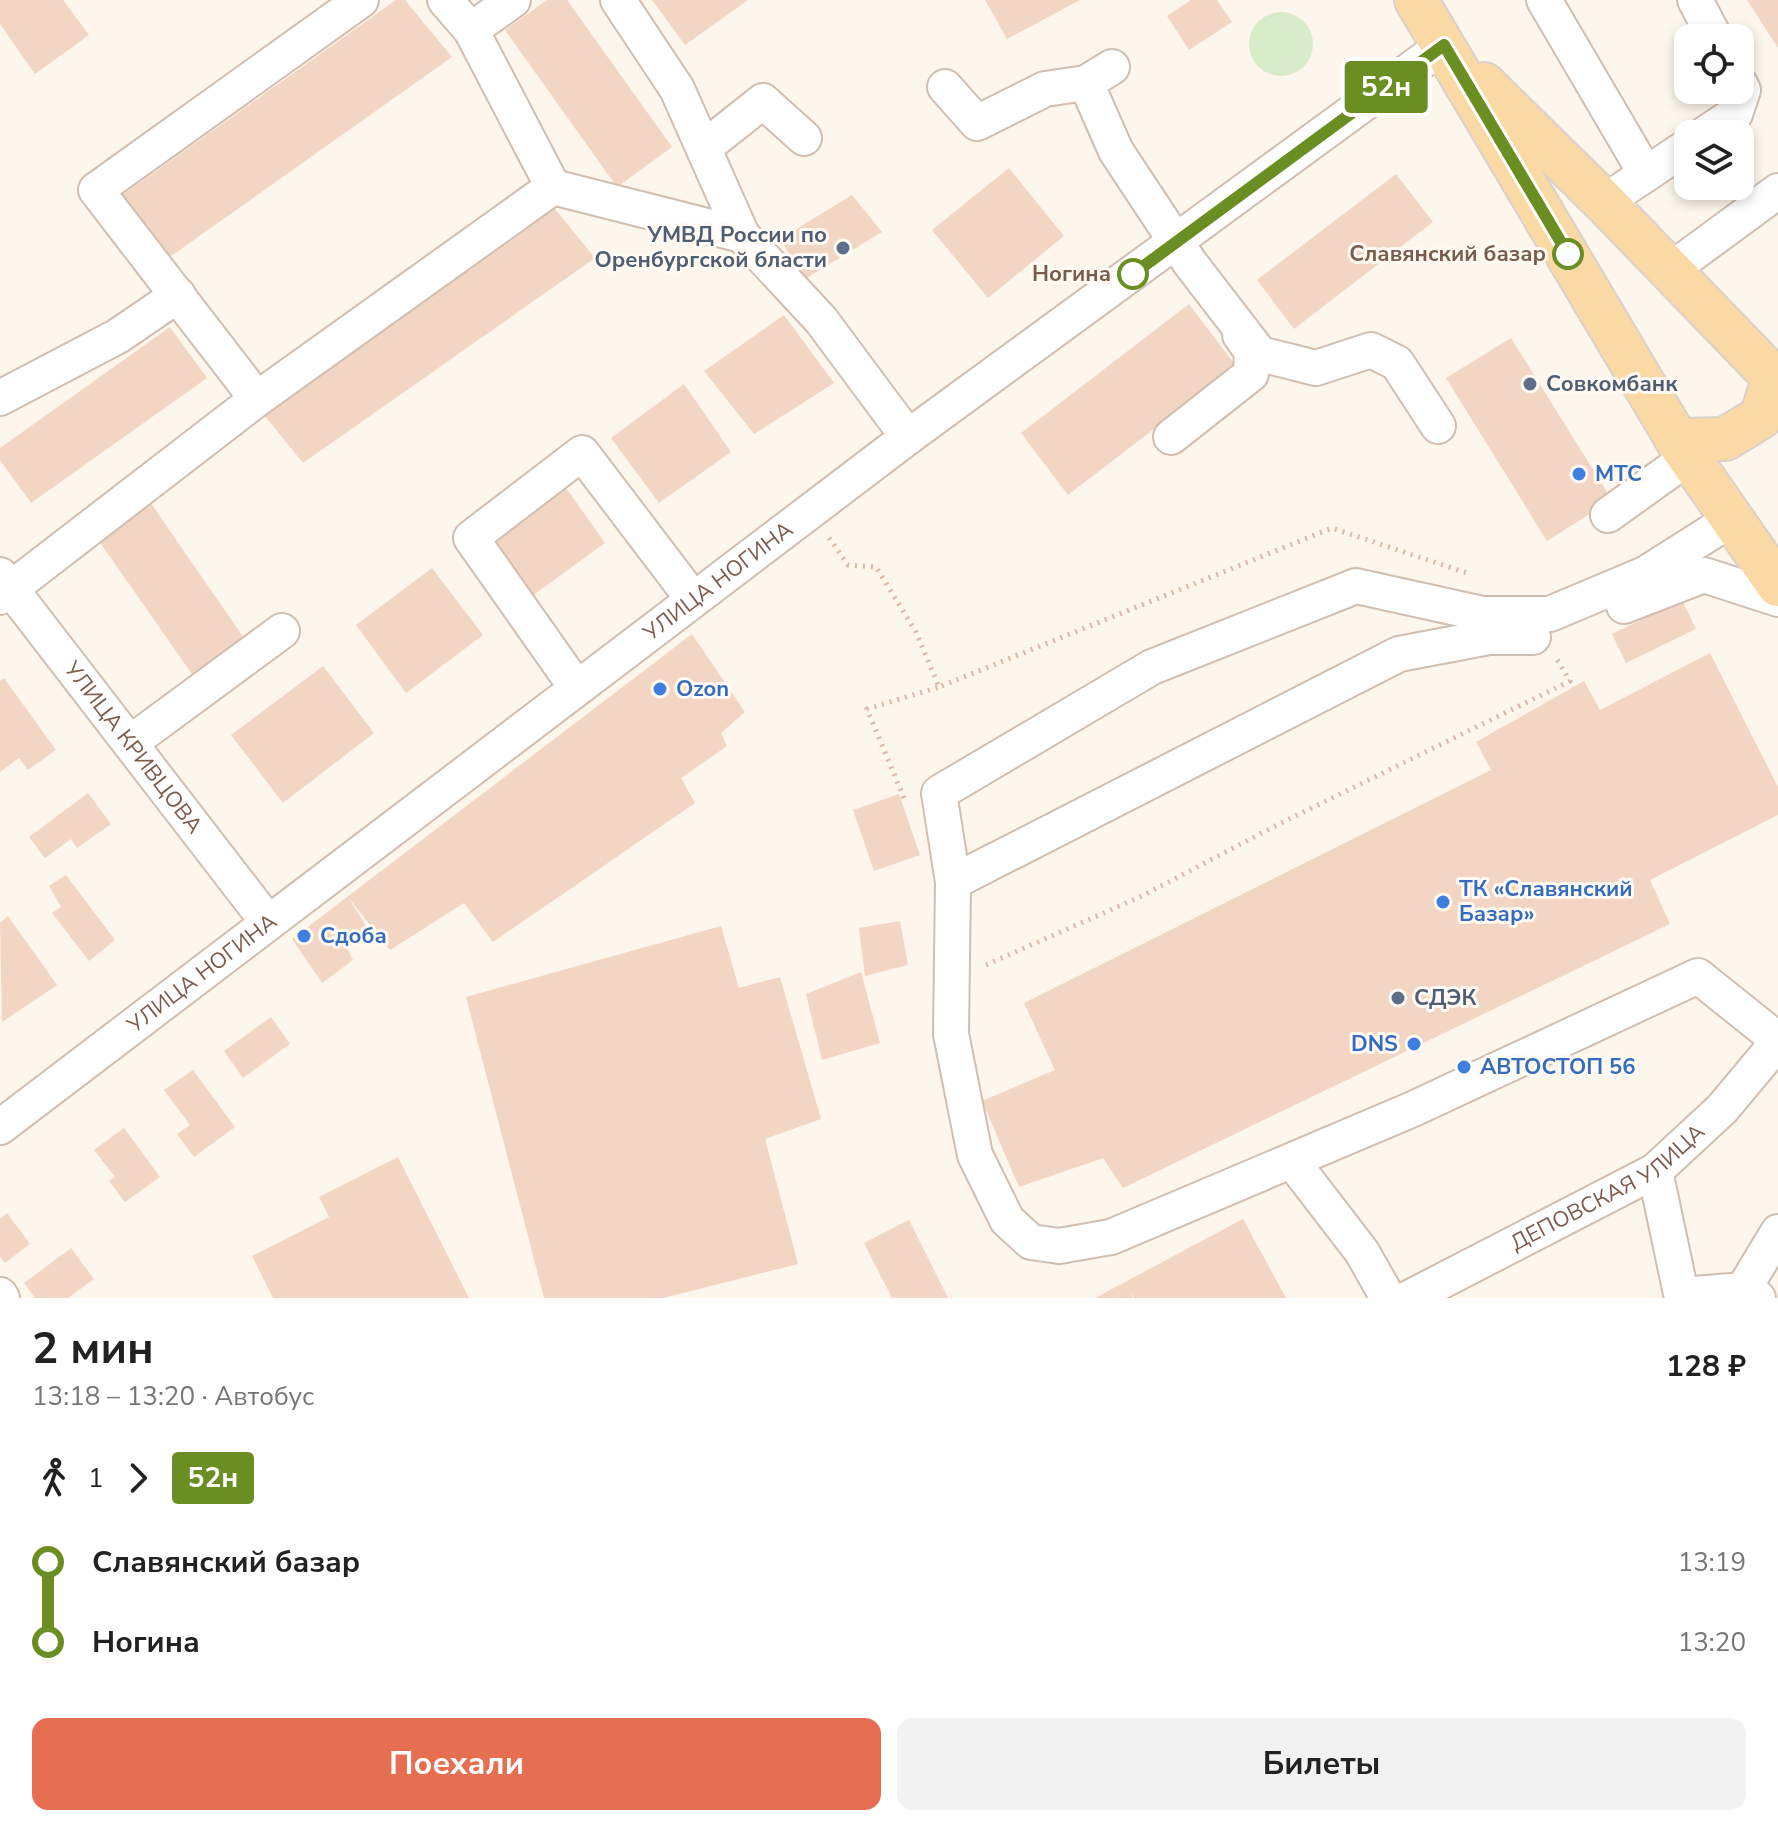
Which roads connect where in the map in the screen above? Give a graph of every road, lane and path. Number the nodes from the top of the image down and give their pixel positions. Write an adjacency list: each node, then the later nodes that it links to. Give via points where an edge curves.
1 (361, 0): 24 (street, via 96,190)
2 (445, 0): 9 (street)
3 (513, 0): 9 (street)
4 (618, 0): 15 (street, via 677,89)
5 (1416, 0): 10 (main road)
6 (1544, 0): 17 (street)
7 (1695, 0): 8 (street)
8 (1708, 24)
9 (471, 30): 18 (street)
10 (1444, 45): 20 (main road); 22 (street, УЛИЦА НОГИНА); 31 (main road)
11 (945, 87): 22 (street, via 977,123 1045,89 1099,75 1116,151)
12 (1738, 104): 13 (street)
13 (1726, 120)
14 (804, 138): 15 (street, via 763,101)
15 (705, 147): 21 (street)
16 (1674, 155): 17 (street)
17 (1646, 174): 20 (street)
18 (553, 187): 21 (street); 27 (street)
19 (1778, 191): 23 (street)
20 (1604, 202): 23 (main road)
21 (742, 235): 29 (street, via 821,320)
22 (1183, 252): 28 (street, via 1260,354 1316,368 1371,350 1397,363); 29 (street, УЛИЦА НОГИНА); 30 (street, via 1252,352 1251,374)
23 (1669, 271): 25 (main road)
24 (178, 295): 26 (street, via 118,336); 27 (street)
25 (1776, 379): 31 (main road, via 1761,417 1725,439)
26 (0, 398)
27 (257, 399): 38 (street)
28 (1438, 426)
29 (908, 437): 32 (street, УЛИЦА НОГИНА)
30 (1171, 437)
31 (1683, 448): 33 (street); 34 (main road)
32 (810, 511): 36 (path, via 848,565 876,567 916,632 939,687 1332,528); 39 (street, УЛИЦА НОГИНА)
33 (1608, 515)
34 (1742, 534): 35 (street); 37 (main road); 44 (street, via 1550,614 1483,614 1356,586 1152,667 939,793)
35 (1704, 575): 40 (street); 44 (street, via 1552,650 1489,637 1399,654)
36 (1478, 577)
37 (1778, 585)
38 (4, 587): 43 (street, УЛИЦА КРИВЦОВА)
39 (693, 599): 42 (street, УЛИЦА НОГИНА); 42 (street, via 582,453 471,538)
40 (1778, 599)
41 (282, 631): 43 (street)
42 (576, 687): 45 (street, УЛИЦА НОГИНА)
43 (130, 743): 45 (street, УЛИЦА КРИВЦОВА)
44 (953, 882): 48 (street, via 951,1034 959,1086 975,1155 989,1188 1007,1220 1031,1242 1059,1246 1111,1237)
45 (267, 921): 47 (street, УЛИЦА НОГИНА)
46 (1778, 1041): 48 (street, via 1698,976); 49 (street, ДЕПОВСКАЯ УЛИЦА, via 1722,1109)
47 (0, 1127)
48 (1292, 1161): 53 (street, via 1362,1252)
49 (1655, 1171): 52 (street); 54 (street, ДЕПОВСКАЯ УЛИЦА)
50 (1778, 1232): 51 (street)
51 (1751, 1294): 52 (street)
52 (1682, 1296)
53 (1388, 1298)
54 (1409, 1298)

